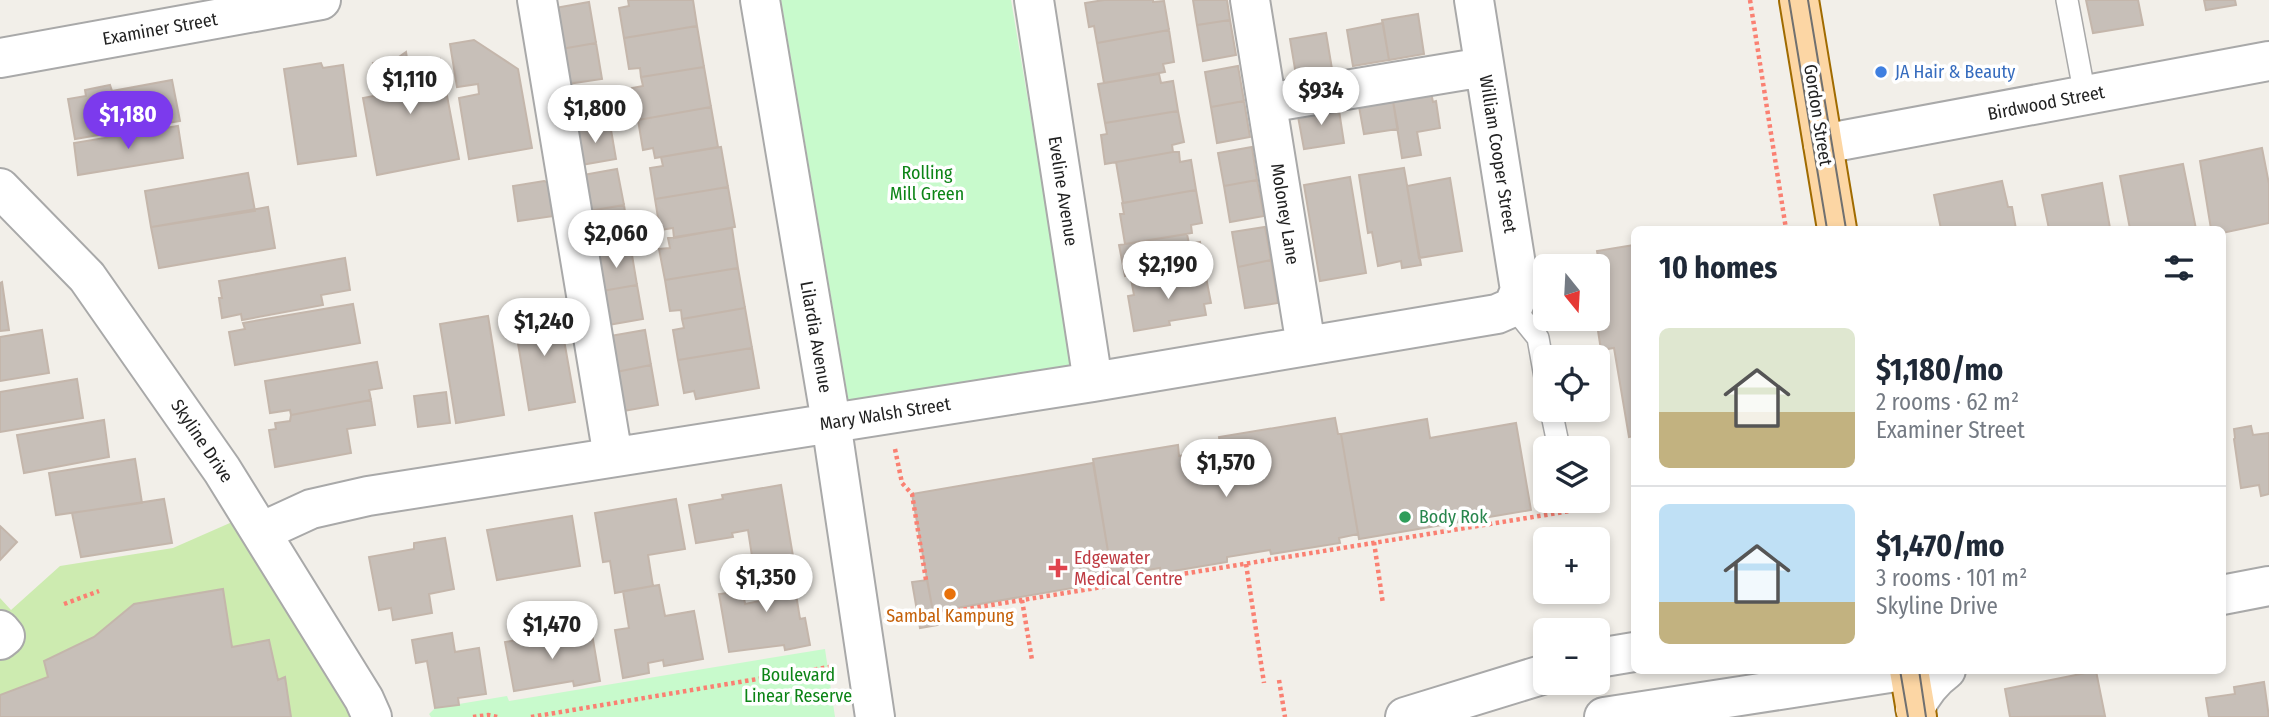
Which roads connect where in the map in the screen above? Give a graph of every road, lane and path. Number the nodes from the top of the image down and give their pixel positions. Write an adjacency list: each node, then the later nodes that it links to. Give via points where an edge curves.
1 (321, 0): 10 (street, Examiner Street)
2 (537, 0): 25 (street)
3 (760, 0): 23 (street, Lilardia Avenue)
4 (1034, 0): 22 (street, Eveline Avenue)
5 (1250, 0): 14 (street, Moloney Lane)
6 (1474, 0): 12 (street, William Cooper Street)
7 (1750, 0): 17 (path)
8 (1799, 0): 15 (main road, Gordon Street)
9 (2067, 0): 13 (lane)
10 (0, 58)
11 (2269, 61): 13 (street, Birdwood Street)
12 (1484, 67): 14 (street); 19 (street, William Cooper Street, via 1520,290)
13 (2085, 96): 15 (street, Birdwood Street)
14 (1267, 103): 21 (street, Moloney Lane)
15 (1823, 145): 18 (main road, Gordon Street)
16 (0, 188): 27 (street, Skyline Drive, via 87,277)
17 (1786, 226)
18 (1836, 226)
19 (1513, 307): 20 (lane); 21 (street, Mary Walsh Street, via 1497,314)
20 (1539, 345)
21 (1306, 346): 22 (street, Mary Walsh Street)
22 (1093, 382): 23 (street, Mary Walsh Street)
23 (831, 422): 25 (street, Mary Walsh Street); 55 (street, Lilardia Avenue)
24 (894, 445): 30 (path, via 902,483 912,494)
25 (613, 457): 27 (street, Mary Walsh Street, via 368,496 311,509)
26 (1557, 513): 28 (path)
27 (261, 531): 51 (street, Skyline Drive)
28 (1374, 542): 29 (path); 36 (path)
29 (1246, 564): 34 (path); 49 (path)
30 (926, 580)
31 (2269, 586): 33 (street)
32 (99, 591): 35 (path)
33 (2226, 594)
34 (1022, 600): 37 (path); 42 (path)
35 (64, 604)
36 (1383, 604)
37 (936, 614)
38 (0, 631): 39 (street, via 5,636)
39 (0, 640)
40 (1631, 652): 41 (street)
41 (1610, 656)
42 (1032, 660)
43 (830, 667): 54 (path)
44 (1883, 674): 58 (street)
45 (1910, 674): 50 (main road)
46 (1940, 674): 50 (street, via 1923,694)
47 (1533, 678): 57 (street)
48 (1279, 680): 56 (path)
49 (1264, 683)
50 (1916, 712)
51 (373, 717)
52 (473, 717): 53 (path)
53 (498, 717)
54 (531, 717)
55 (875, 717)
56 (1285, 717)
57 (1405, 717)
58 (1604, 717)

